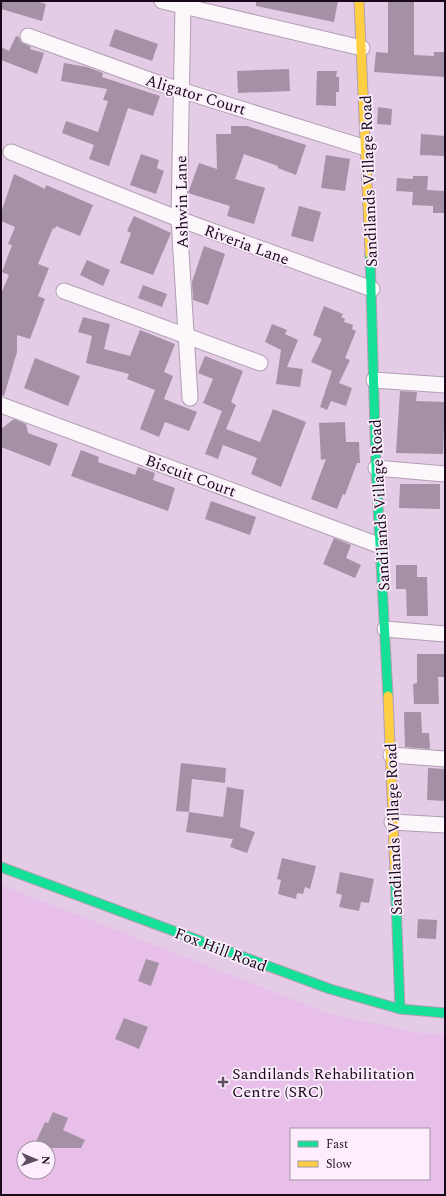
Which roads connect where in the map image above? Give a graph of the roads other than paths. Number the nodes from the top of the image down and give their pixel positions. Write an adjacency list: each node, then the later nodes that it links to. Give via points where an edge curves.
1 (162, 1): 3 (street)
2 (359, 1): 5 (street, Sandilands Village Road)
3 (183, 6): 5 (street); 6 (street, Ashwin Lane)
4 (28, 36): 6 (street, Aligator Court)
5 (362, 48): 7 (street, Sandilands Village Road)
6 (180, 89): 7 (street, Aligator Court); 9 (street, Ashwin Lane)
7 (366, 148): 10 (street, Sandilands Village Road)
8 (11, 152): 9 (street, Riveria Lane)
9 (179, 219): 10 (street, Riveria Lane); 12 (street, Ashwin Lane)
10 (372, 289): 14 (street, Sandilands Village Road)
11 (64, 291): 12 (street)
12 (186, 336): 13 (street); 16 (street, Ashwin Lane)
13 (260, 363)
14 (374, 380): 15 (street); 18 (street, Sandilands Village Road)
15 (445, 385)
16 (190, 398)
17 (1, 405): 20 (street, Biscuit Court)
18 (376, 468): 19 (street); 20 (street, Sandilands Village Road)
19 (445, 474)
20 (381, 546): 21 (street, Sandilands Village Road)
21 (385, 629): 22 (street); 23 (street, Sandilands Village Road)
22 (445, 634)
23 (391, 755): 24 (street); 25 (street, Sandilands Village Road)
24 (445, 759)
25 (392, 822): 26 (street); 28 (street, Sandilands Village Road)
26 (445, 825)
27 (1, 866): 28 (street, Fox Hill Road, via 330,989)
28 (400, 1009): 29 (street, Fox Hill Road)
29 (445, 1013)

